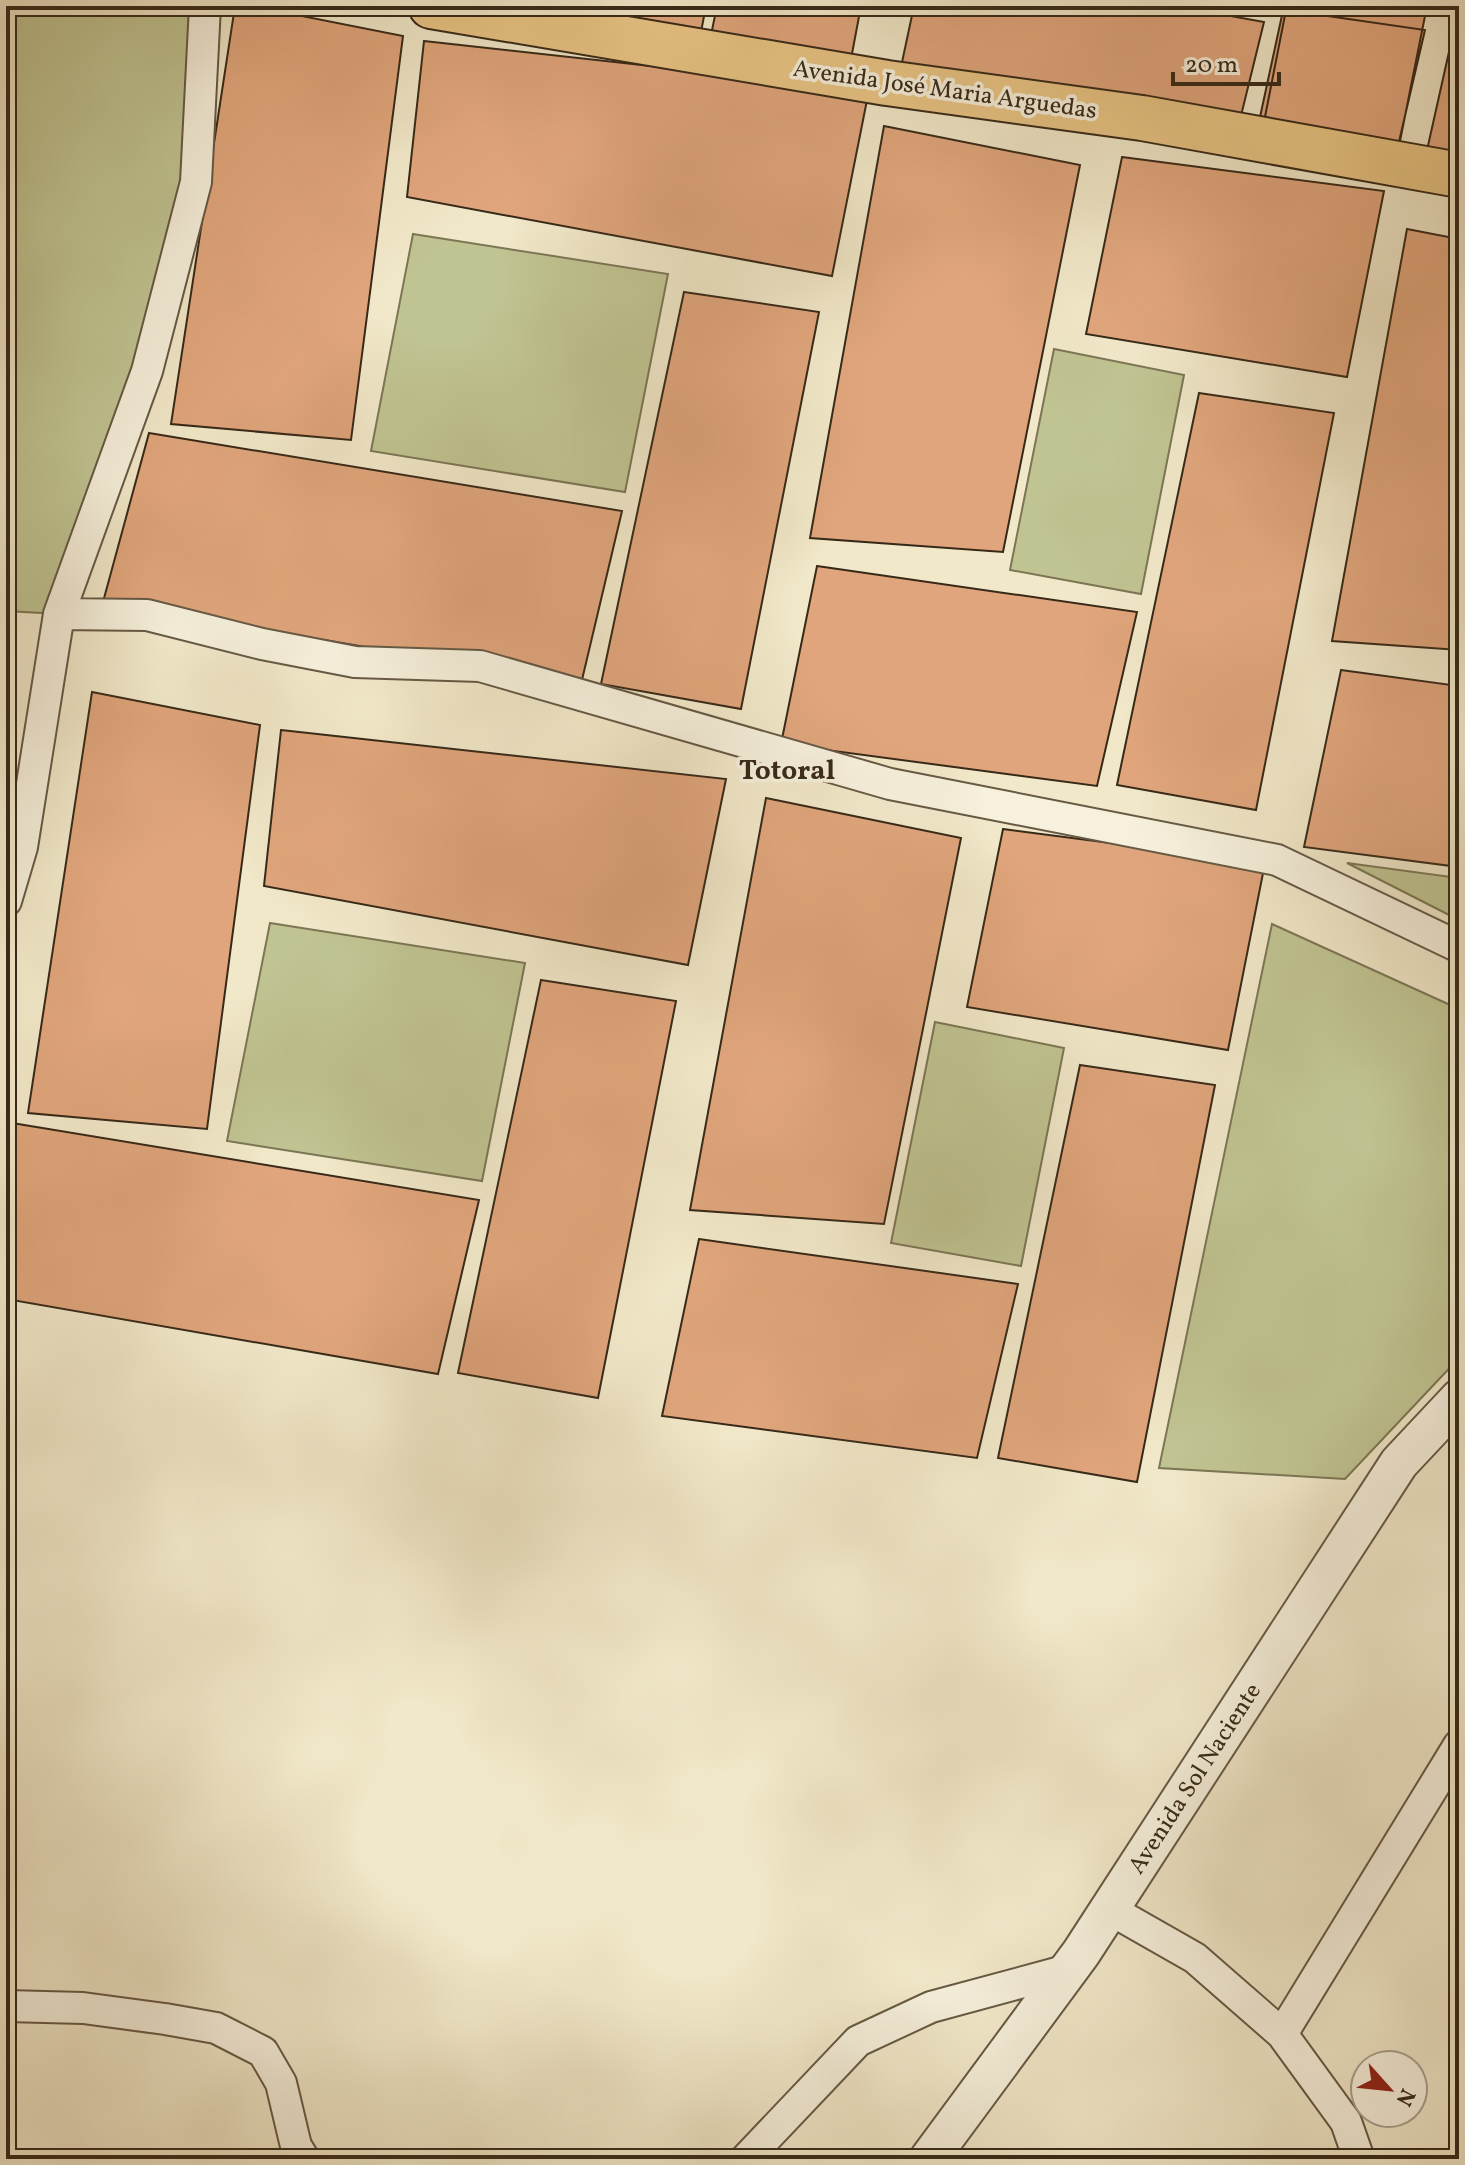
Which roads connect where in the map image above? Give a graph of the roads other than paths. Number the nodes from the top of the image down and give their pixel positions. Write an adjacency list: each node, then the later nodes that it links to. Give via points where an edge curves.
1 (205, 6): 4 (street, via 196,182 147,371)
2 (431, 6): 3 (main road, Avenida José Maria Arguedas, via 887,83 1142,118)
3 (1459, 175)
4 (59, 614): 5 (street, via 22,847); 6 (street, via 147,615 355,662 480,666 890,784 1277,860)
5 (6, 901)
6 (1459, 947)
7 (1459, 1399): 9 (street, Avenida Sol Naciente, via 1399,1463)
8 (1459, 1745): 12 (street)
9 (1109, 1909): 10 (street, Avenida Sol Naciente); 12 (street, via 1195,1958)
10 (1068, 1970): 14 (street, via 931,2007 858,2041); 15 (street, Avenida Sol Naciente)
11 (6, 2006): 13 (street, via 83,2008 216,2028 263,2052 281,2083)
12 (1282, 2034): 16 (street, via 1346,2122)
13 (304, 2159)
14 (746, 2159)
15 (929, 2159)
16 (1359, 2159)

